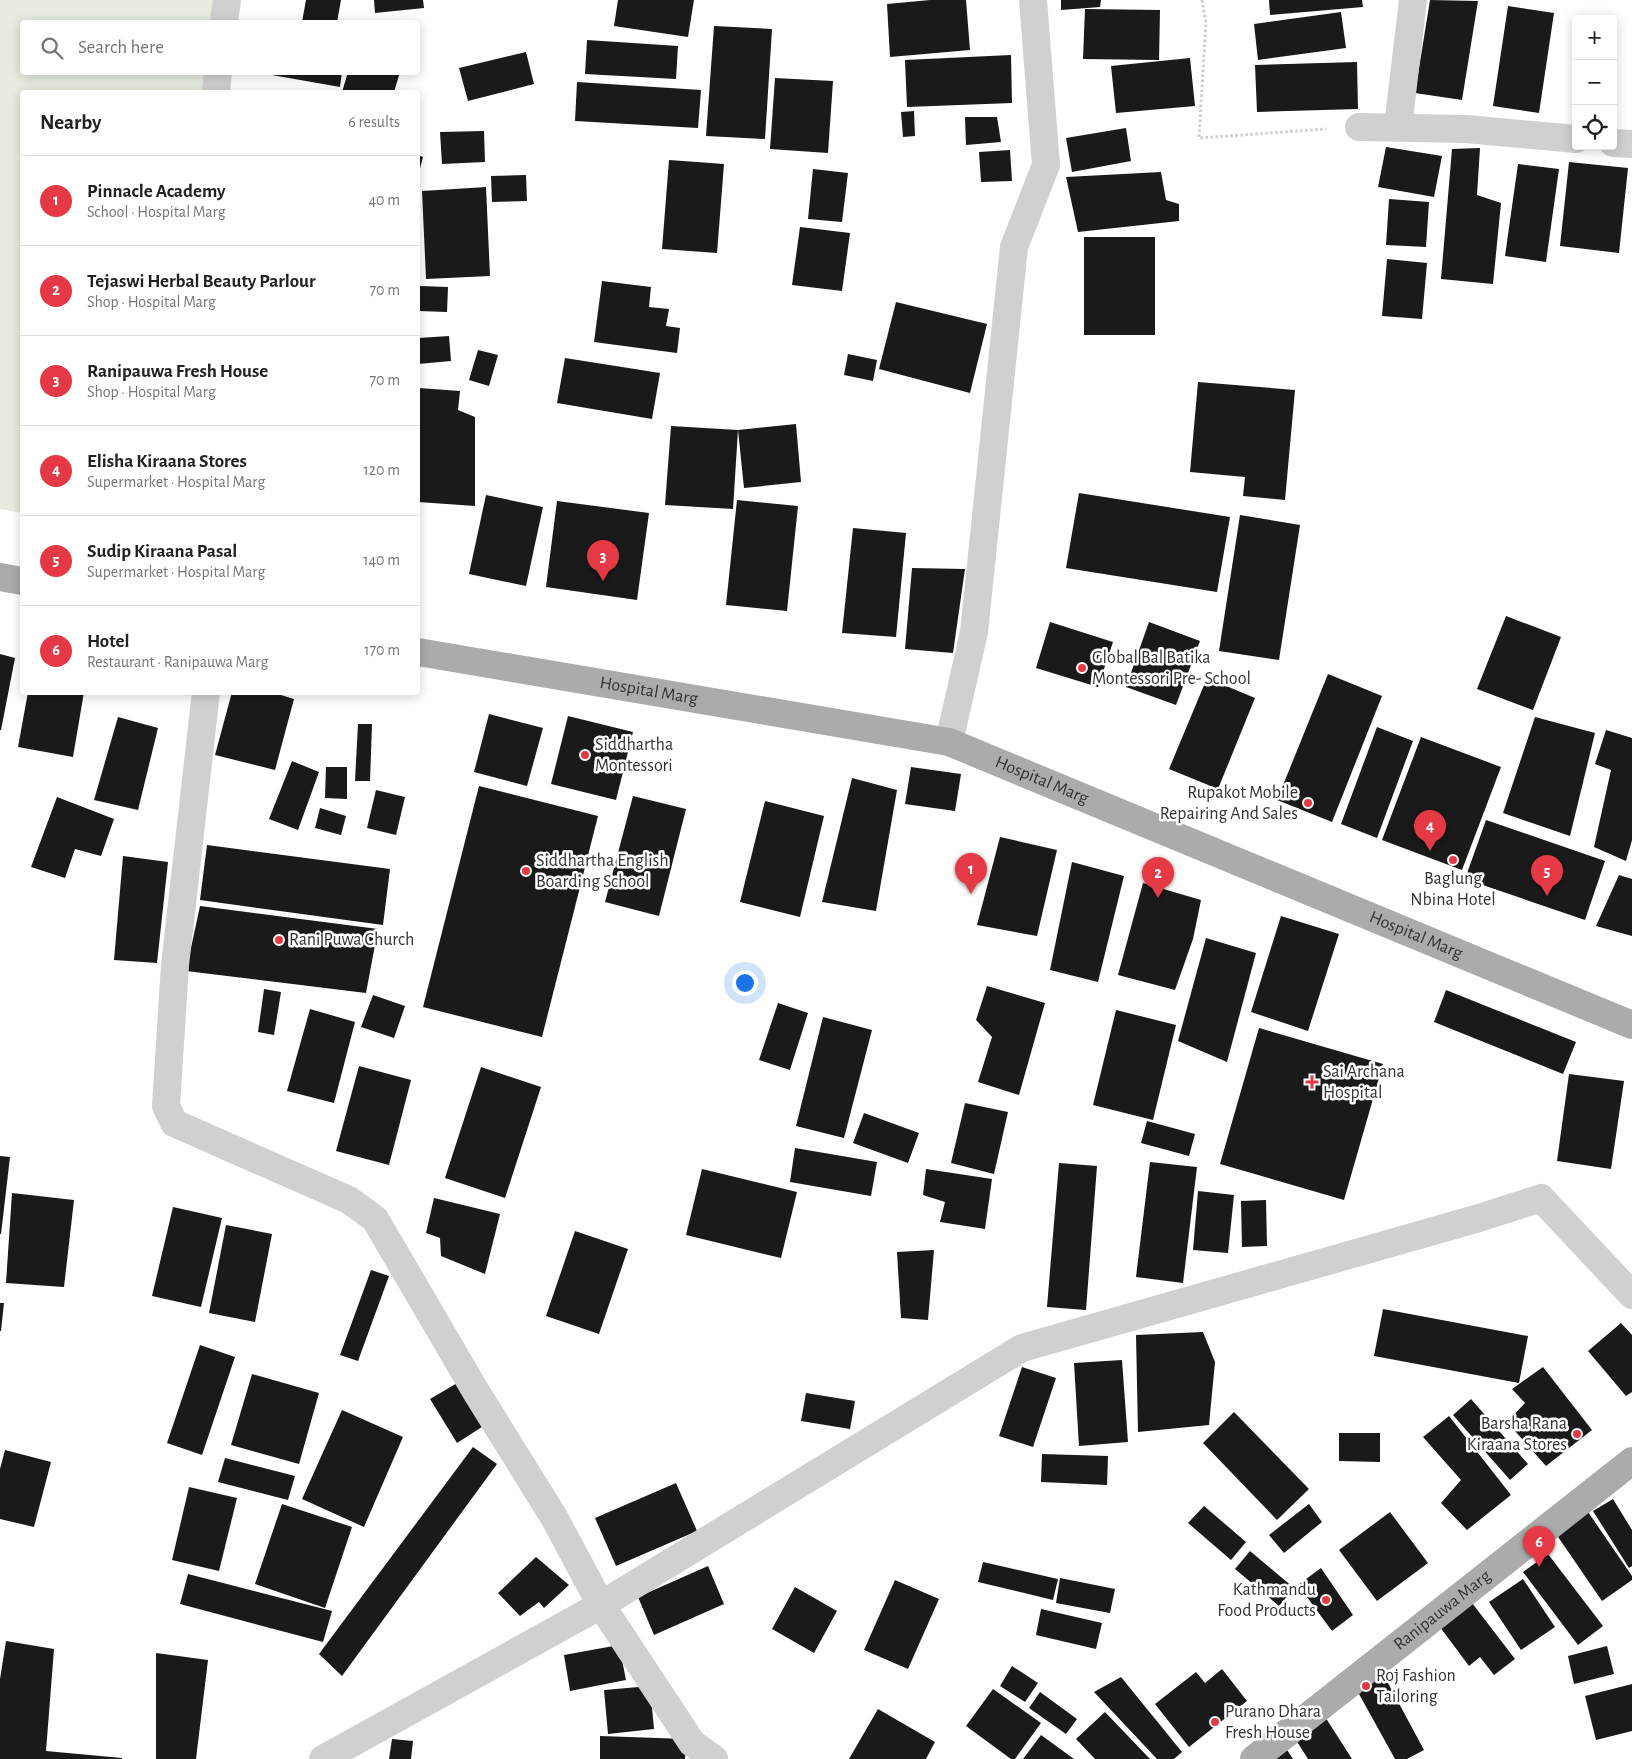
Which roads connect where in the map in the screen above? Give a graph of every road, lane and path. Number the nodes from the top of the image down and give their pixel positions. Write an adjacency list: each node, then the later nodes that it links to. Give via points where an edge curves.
1 (227, 0): 5 (street)
2 (1033, 0): 17 (street, via 1046,165 1014,247 974,632)
3 (1202, 0): 8 (path, via 1206,24 1199,138)
4 (1414, 0): 9 (street)
5 (224, 20)
6 (218, 75): 7 (street)
7 (216, 90)
8 (1359, 127): 9 (street)
9 (1398, 127): 10 (street, via 1466,129)
10 (1572, 139)
11 (1617, 142): 12 (street)
12 (1632, 144)
13 (0, 577): 14 (main road)
14 (20, 581)
15 (420, 652): 17 (main road, Hospital Marg)
16 (206, 695): 21 (street, via 175,965 166,1106 174,1123 349,1200 375,1219 555,1519)
17 (949, 742): 18 (main road, Hospital Marg)
18 (1632, 1025)
19 (1632, 1295): 21 (street, via 1541,1198 1022,1348)
20 (1632, 1461): 24 (main road, Ranipauwa Marg)
21 (601, 1606): 22 (street); 23 (street, via 692,1743)
22 (323, 1759)
23 (714, 1759)
24 (1254, 1759)

